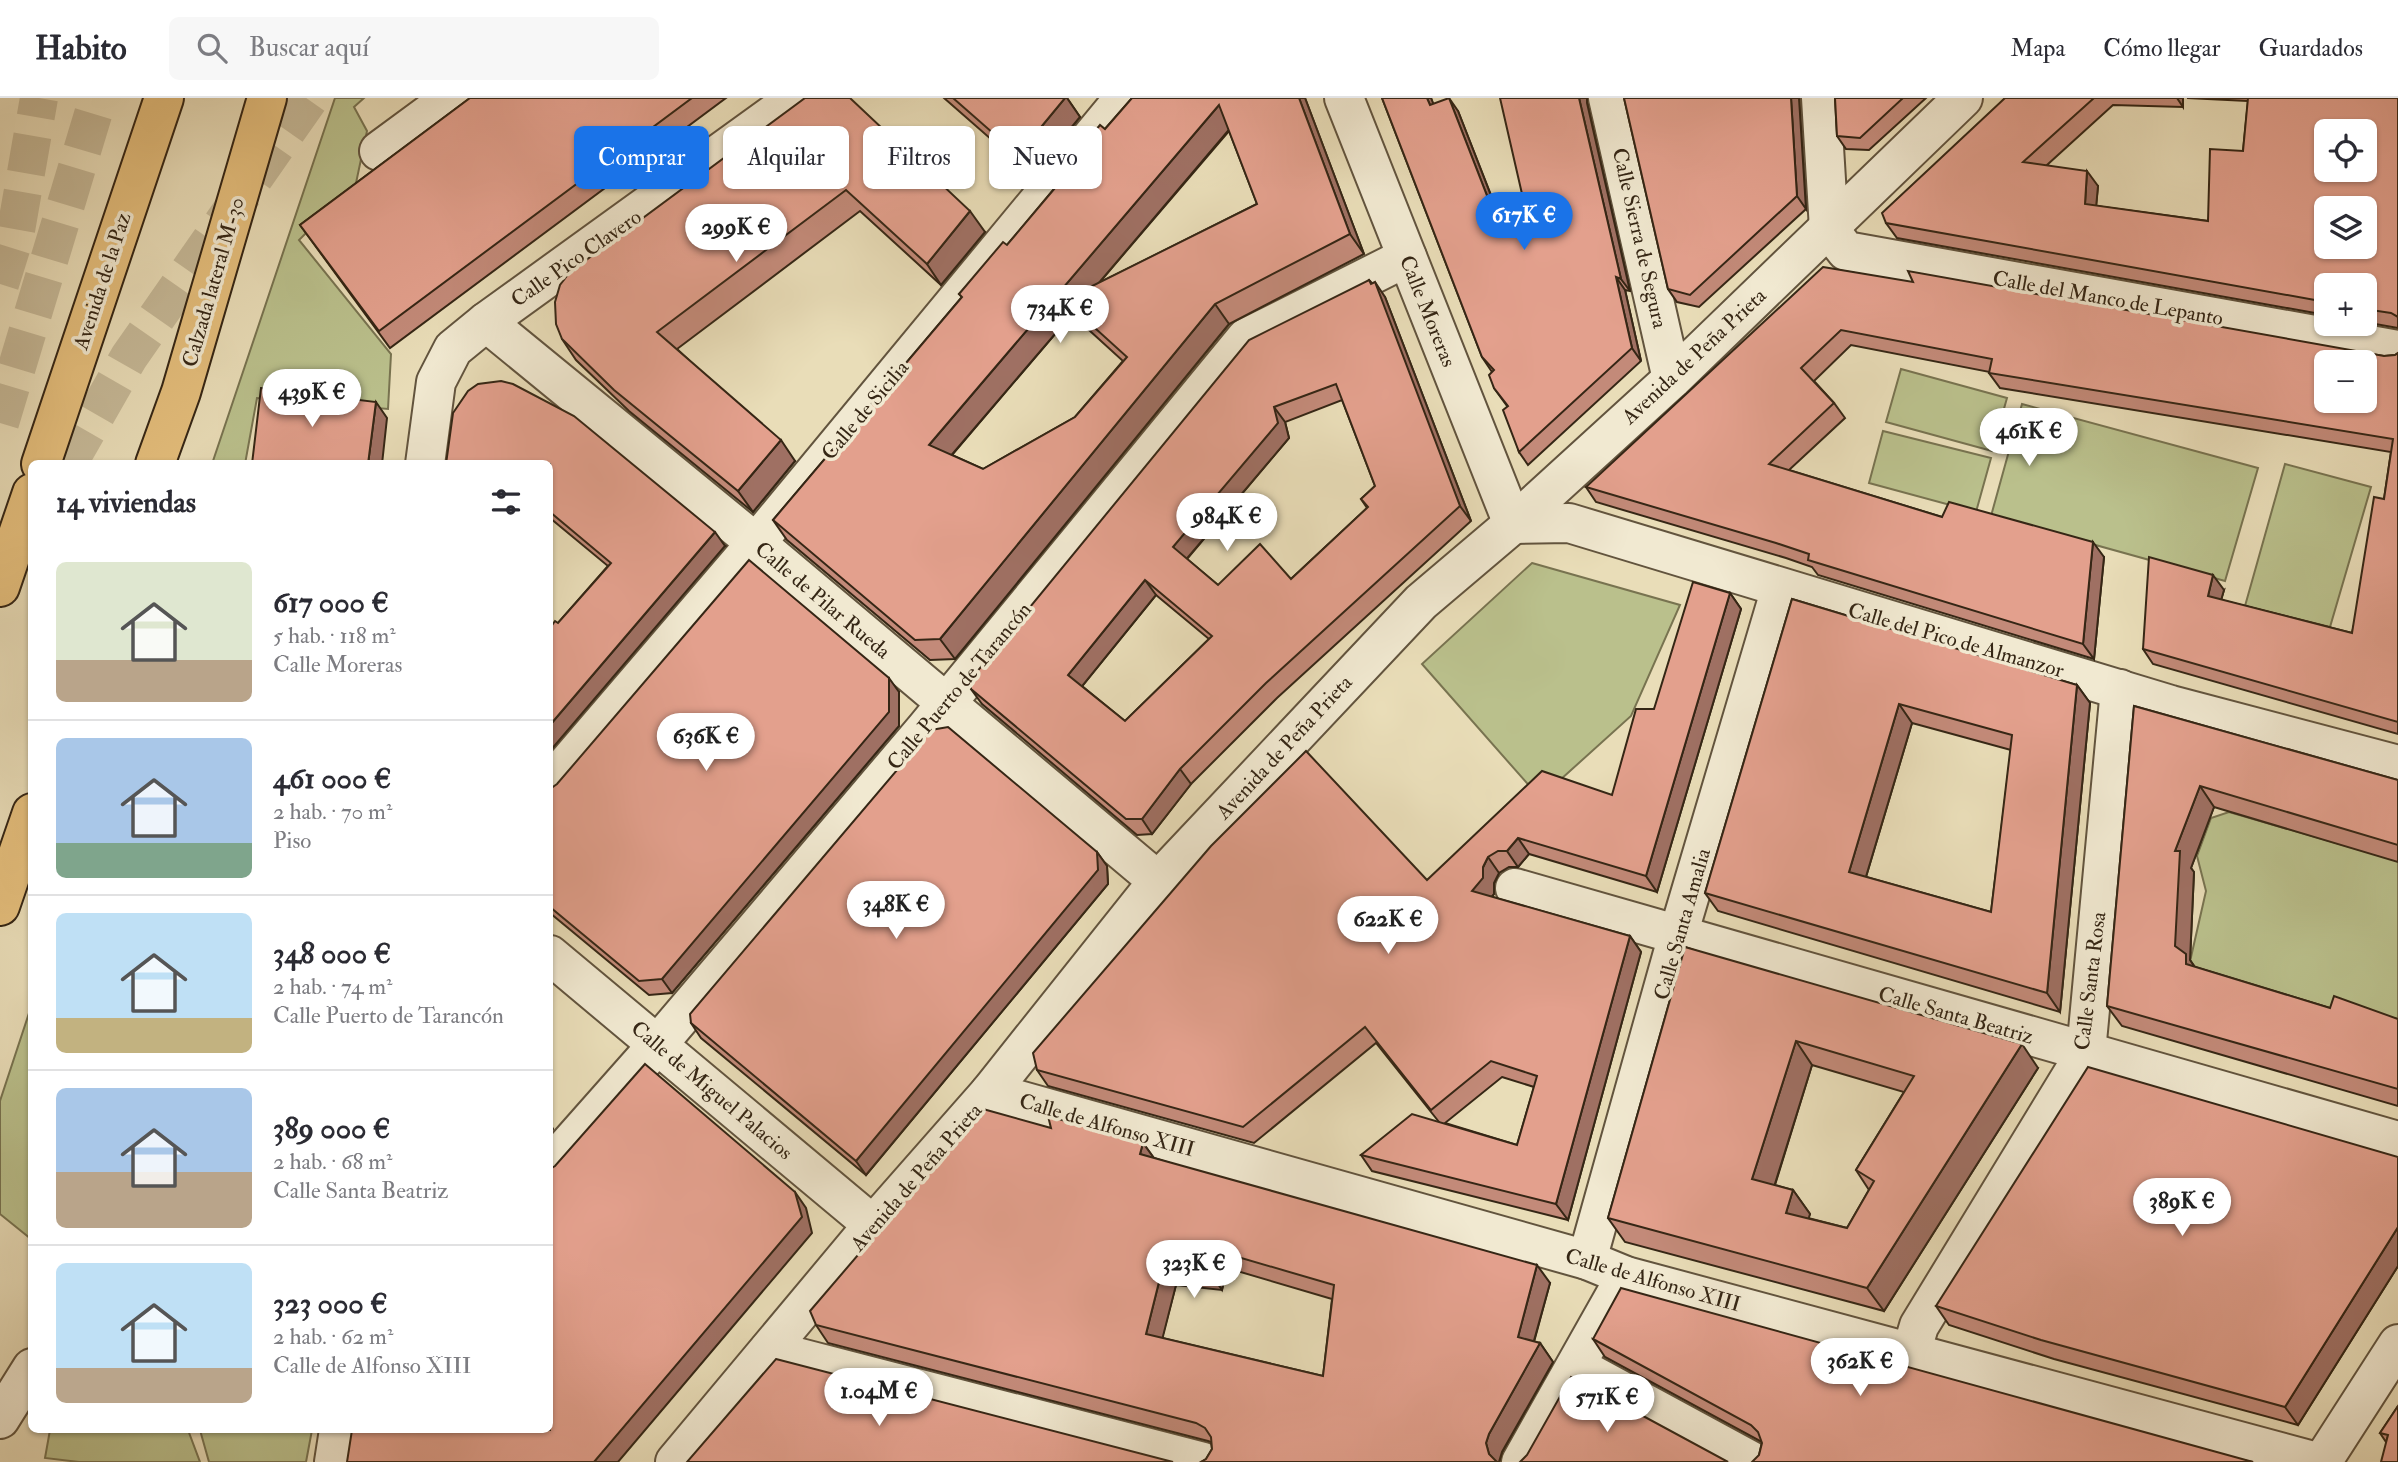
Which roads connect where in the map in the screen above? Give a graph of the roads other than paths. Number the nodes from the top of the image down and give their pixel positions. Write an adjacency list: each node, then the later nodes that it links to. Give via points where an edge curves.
1 (163, 98): 18 (highway, Avenida de la Paz)
2 (267, 98): 17 (highway, Calzada lateral M-30)
3 (290, 98): 17 (highway)
4 (451, 98): 11 (street)
5 (796, 98): 14 (street, Calle Pico Clavero)
6 (1124, 98): 23 (street, Calle de Sicilia)
7 (1344, 98): 13 (street, Calle Moreras)
8 (1608, 98): 16 (street, Calle Sierra de Segura)
9 (1821, 98): 12 (street)
10 (1963, 98): 12 (street, Avenida de Peña Prieta)
11 (379, 151)
12 (1829, 229): 15 (street, Calle del Manco de Lepanto, via 1846,251); 16 (street, Avenida de Peña Prieta)
13 (1407, 257): 22 (street, Calle Moreras); 27 (street, Calle Puerto de Tarancón, via 1246,338)
14 (486, 321): 20 (street, Calle Pico Clavero, via 453,349 436,382); 23 (street, Calle de Pilar Rueda)
15 (2398, 350)
16 (1672, 379): 22 (street, Avenida de Peña Prieta)
17 (181, 392): 19 (highway, Calzada lateral M-30)
18 (42, 460)
19 (156, 460)
20 (426, 460)
21 (28, 505): 24 (highway)
22 (1514, 524): 25 (street, Calle del Pico de Almanzor, via 1569,523); 31 (street, Avenida de Peña Prieta, via 1421,602)
23 (756, 542): 27 (street, Calle de Pilar Rueda); 29 (street, Calle de Sicilia)
24 (0, 587)
25 (1781, 588): 26 (street, Calle del Pico de Almanzor); 34 (street, Calle Santa Amalia)
26 (2120, 690): 28 (street, Calle del Pico de Almanzor); 37 (street, Calle Santa Rosa)
27 (945, 704): 31 (street, Calle de Pilar Rueda); 36 (street, Calle Puerto de Tarancón)
28 (2398, 765)
29 (553, 780)
30 (28, 825): 33 (highway)
31 (1158, 881): 38 (street, Avenida de Peña Prieta)
32 (1514, 888): 34 (street, Calle Santa Beatriz)
33 (0, 906)
34 (1678, 935): 37 (street, Calle Santa Beatriz); 42 (street, Calle Santa Amalia)
35 (553, 957): 36 (street, Calle de Miguel Palacios)
36 (658, 1044): 40 (street, Calle Puerto de Tarancón); 41 (street, Calle de Miguel Palacios)
37 (2086, 1052): 39 (street, Calle Santa Beatriz); 46 (street, Calle Santa Rosa, via 1919,1326)
38 (990, 1092): 41 (street, Avenida de Peña Prieta); 42 (street, Calle de Alfonso XIII)
39 (2398, 1142)
40 (553, 1163)
41 (873, 1225): 45 (street, Avenida de Peña Prieta)
42 (1587, 1260): 43 (street, Calle de Alfonso XIII)
43 (1626, 1276): 46 (street, Calle de Alfonso XIII); 47 (street)
44 (2398, 1344): 56 (street)
45 (769, 1350): 52 (street, Avenida de Peña Prieta); 53 (street)
46 (1911, 1353): 56 (street, Calle de Alfonso XIII)
47 (1576, 1366): 54 (street); 55 (street)
48 (28, 1374): 49 (street)
49 (0, 1419)
50 (339, 1433): 51 (street)
51 (334, 1462)
52 (675, 1462)
53 (1203, 1462)
54 (1521, 1462)
55 (1752, 1462)
56 (2319, 1462)

